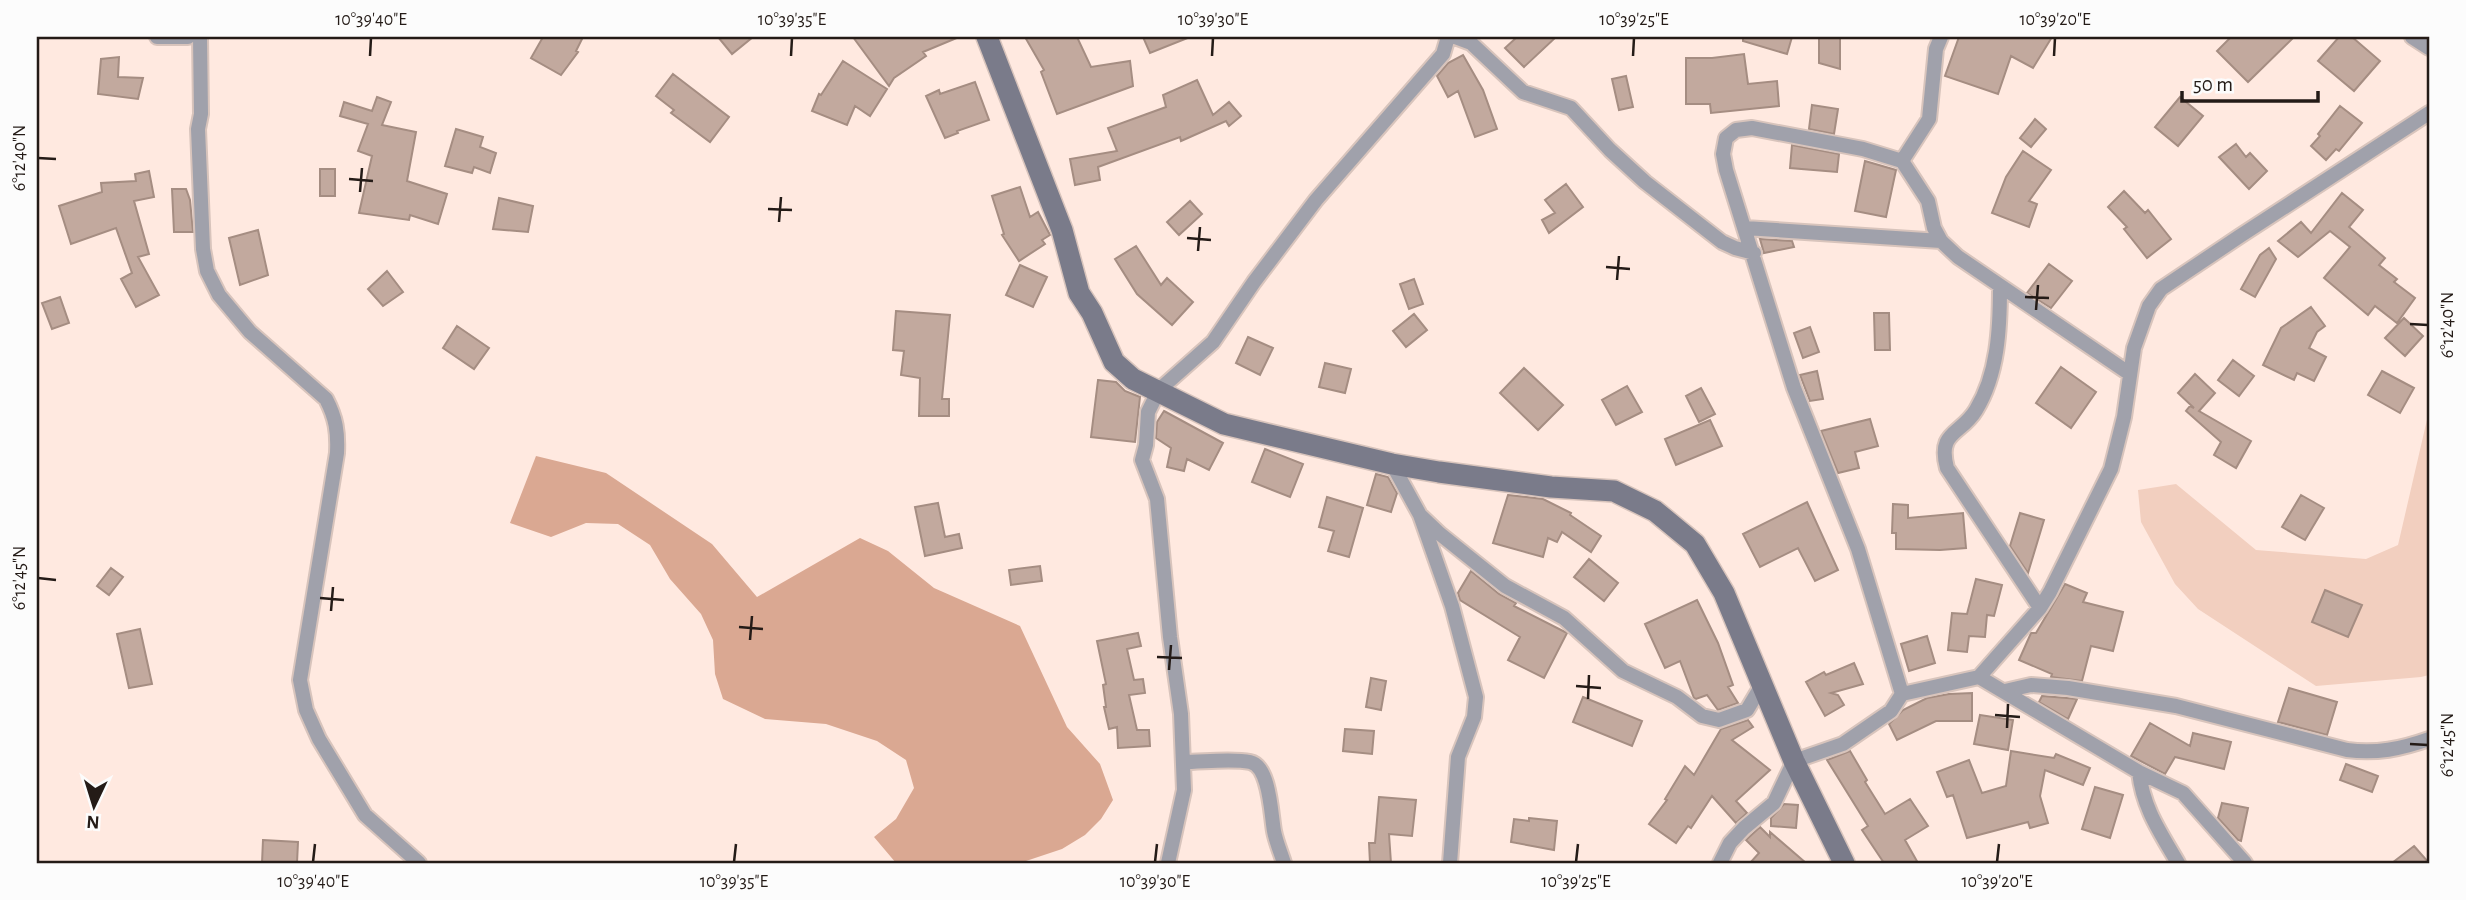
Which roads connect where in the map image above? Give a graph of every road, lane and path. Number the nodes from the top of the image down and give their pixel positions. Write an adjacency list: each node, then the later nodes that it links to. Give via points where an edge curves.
1 (157, 37): 2 (street)
2 (188, 37)
3 (200, 37): 30 (street, via 198,129 207,271 219,295 250,332 326,399 338,431 303,656 301,696 331,761 365,815)
4 (987, 37): 18 (main road, via 1062,230 1079,293 1114,362 1133,379)
5 (1448, 37): 18 (street, via 1443,54 1316,200 1213,342)
6 (1455, 37): 9 (street)
7 (1941, 37): 12 (street, via 1929,119)
8 (2412, 37): 10 (street)
9 (1476, 40): 15 (street, via 1523,92 1571,108 1645,182 1722,242)
10 (2429, 48)
11 (2429, 113): 17 (street, via 2161,289 2149,306)
12 (1902, 161): 13 (street, via 1765,130 1735,130 1726,138 1723,154); 14 (street, via 1928,201)
13 (1745, 228): 14 (street); 15 (street)
14 (1941, 241): 16 (street)
15 (1754, 253): 25 (street, via 1794,388 1858,549)
16 (2000, 287): 17 (street); 21 (street, via 1998,347 1989,377 1973,416 1947,438 1943,453 1947,468)
17 (2130, 374): 21 (street, via 2111,470)
18 (1159, 390): 19 (main road, via 1224,424); 28 (street, via 1147,411 1142,460 1157,499)
19 (1392, 464): 20 (street); 23 (main road, via 1550,487 1614,491 1655,511 1695,544 1724,593)
20 (1420, 515): 23 (street, via 1505,586 1564,618 1623,671 1677,697 1702,716 1718,720 1747,710); 33 (street, via 1452,606 1476,696 1474,717 1458,757)
21 (2040, 608): 22 (street)
22 (1979, 677): 24 (street); 25 (street)
23 (1762, 685): 27 (main road)
24 (2005, 691): 26 (street, via 2031,685 2068,688 2176,706 2366,753 2402,749); 29 (street)
25 (1902, 694): 27 (street, via 1891,711 1843,744)
26 (2429, 739)
27 (1794, 761): 34 (street, via 1774,803 1730,843); 35 (main road)
28 (1183, 762): 31 (street, via 1184,790); 32 (street, via 1245,761 1257,766 1269,793)
29 (2139, 772): 36 (street, via 2146,807); 37 (street, via 2183,793)
30 (419, 863)
31 (1168, 863)
32 (1284, 863)
33 (1450, 863)
34 (1720, 863)
35 (1844, 863)
36 (2178, 863)
37 (2245, 863)

